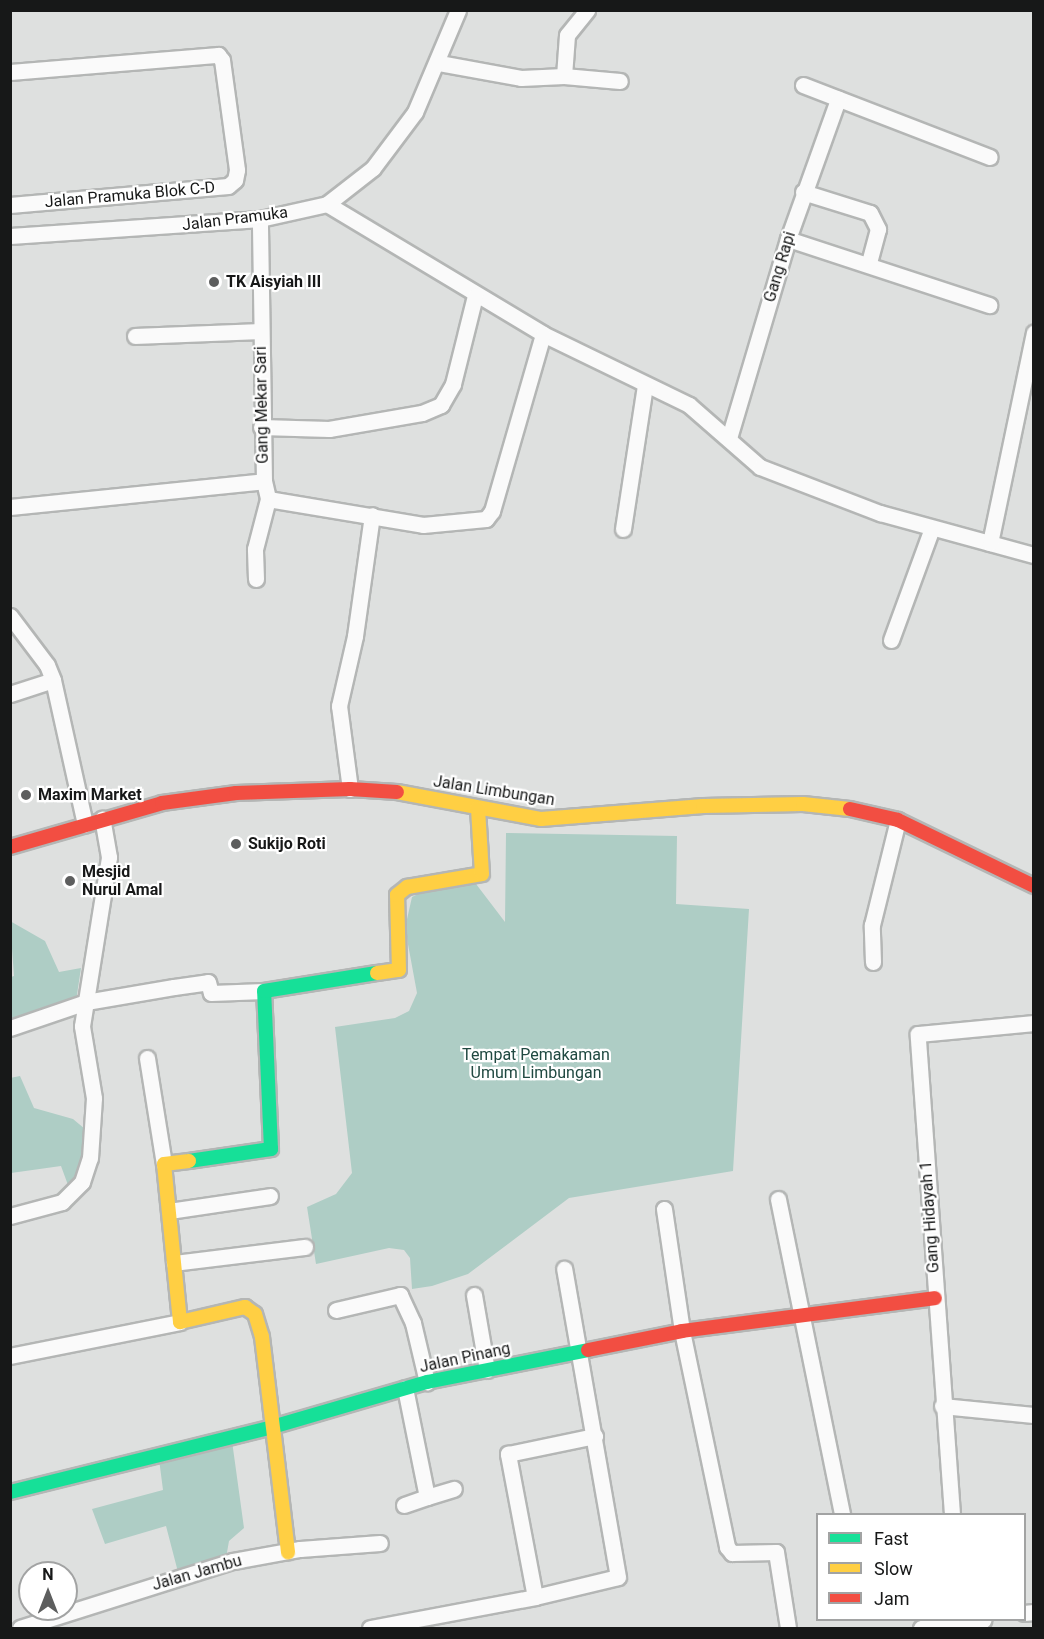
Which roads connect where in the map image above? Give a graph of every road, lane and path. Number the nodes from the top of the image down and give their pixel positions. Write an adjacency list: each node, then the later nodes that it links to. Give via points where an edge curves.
1 (458, 10): 3 (street, Jalan Pramuka)
2 (586, 10): 5 (street, via 567,35)
3 (439, 63): 5 (street, via 522,78); 11 (street, Jalan Pramuka, via 415,112 373,168)
4 (10, 72): 12 (street, Jalan Pramuka Blok C-D, via 218,55 222,60 237,170 235,180 228,186)
5 (564, 76): 6 (street)
6 (620, 81)
7 (803, 85): 8 (street)
8 (838, 99): 9 (street); 10 (street, Gang Rapi)
9 (990, 157)
10 (803, 192): 15 (street, Gang Rapi); 16 (street, via 870,213 878,229)
11 (327, 204): 13 (street, Jalan Pramuka); 17 (street, via 407,249)
12 (10, 205)
13 (260, 219): 14 (street, Jalan Pramuka); 19 (street, Gang Mekar Sari)
14 (10, 236)
15 (788, 239): 16 (street); 25 (street, Gang Rapi)
16 (869, 263): 18 (street)
17 (475, 296): 21 (street); 24 (street, via 453,384 441,405 422,413 329,429)
18 (989, 305)
19 (261, 331): 22 (street); 24 (street, Gang Mekar Sari)
20 (1034, 333): 32 (street)
21 (543, 334): 23 (street); 29 (street, via 492,511 486,519 423,525)
22 (135, 336)
23 (645, 385): 25 (street, via 689,405); 31 (street)
24 (261, 427): 26 (street, Gang Mekar Sari)
25 (729, 438): 30 (street, via 760,467 880,513)
26 (264, 481): 27 (street); 28 (street, Gang Mekar Sari)
27 (268, 498): 29 (street); 34 (street, via 255,549)
28 (10, 507)
29 (372, 514): 39 (street, via 355,636 339,706)
30 (933, 528): 32 (street); 36 (street)
31 (623, 529)
32 (990, 543): 33 (street)
33 (1034, 555)
34 (256, 579)
35 (10, 616): 37 (street, via 47,665)
36 (891, 639)
37 (53, 680): 38 (street); 43 (street)
38 (10, 694)
39 (350, 789): 40 (street, Jalan Limbungan, via 390,791); 41 (street, Jalan Limbungan, via 203,796)
40 (478, 808): 42 (street, Jalan Limbungan, via 542,819 703,806 803,804 864,810); 47 (street, via 482,874 407,887 397,895 399,970)
41 (102, 819): 43 (street, Jalan Limbungan); 48 (street, via 109,857)
42 (898, 820): 45 (street, Jalan Limbungan); 46 (street, via 872,925)
43 (85, 824): 44 (street, Jalan Limbungan)
44 (10, 847)
45 (1034, 886)
46 (873, 962)
47 (264, 991): 48 (street, via 211,993 208,982); 52 (street, via 272,1089 271,1149)
48 (86, 1002): 50 (street); 57 (street, via 82,1042 94,1098 85,1174 62,1202)
49 (1034, 1023): 62 (street, Gang Hidayah 1, via 918,1034)
50 (10, 1028)
51 (147, 1058): 52 (street)
52 (164, 1164): 56 (street)
53 (270, 1196): 56 (street)
54 (778, 1199): 64 (street)
55 (664, 1209): 66 (street)
56 (169, 1210): 59 (street)
57 (10, 1216)
58 (305, 1247): 59 (street)
59 (174, 1263): 65 (street)
60 (564, 1269): 67 (street)
61 (474, 1295): 69 (street)
62 (935, 1298): 64 (street, Jalan Pinang); 72 (street, Gang Hidayah 1)
63 (336, 1310): 70 (street, via 400,1295 413,1323)
64 (801, 1315): 66 (street, Jalan Pinang); 80 (street)
65 (180, 1322): 68 (street); 74 (street, via 230,1308 245,1307 255,1314 262,1337)
66 (682, 1331): 67 (street, Jalan Pinang); 88 (street, via 727,1547 732,1553 776,1552)
67 (580, 1351): 69 (street, Jalan Pinang); 75 (street)
68 (10, 1356)
69 (487, 1370): 70 (street, Jalan Pinang)
70 (427, 1382): 71 (street, Jalan Pinang)
71 (405, 1388): 74 (street, Jalan Pinang); 78 (street)
72 (942, 1406): 73 (street); 81 (street, Gang Hidayah 1)
73 (1034, 1415)
74 (272, 1426): 77 (street, Jalan Pinang); 83 (street)
75 (595, 1436): 84 (street, via 618,1576); 84 (street, via 508,1454)
76 (454, 1489): 78 (street)
77 (10, 1492)
78 (427, 1497): 79 (street)
79 (404, 1505)
80 (842, 1513)
81 (952, 1513)
82 (380, 1543): 83 (street, Jalan Jambu)
83 (288, 1552): 86 (street, Jalan Jambu, via 233,1560)
84 (535, 1597): 87 (street)
85 (976, 1621): 89 (street)
86 (20, 1629)
87 (370, 1629)
88 (788, 1629)
89 (921, 1629)

